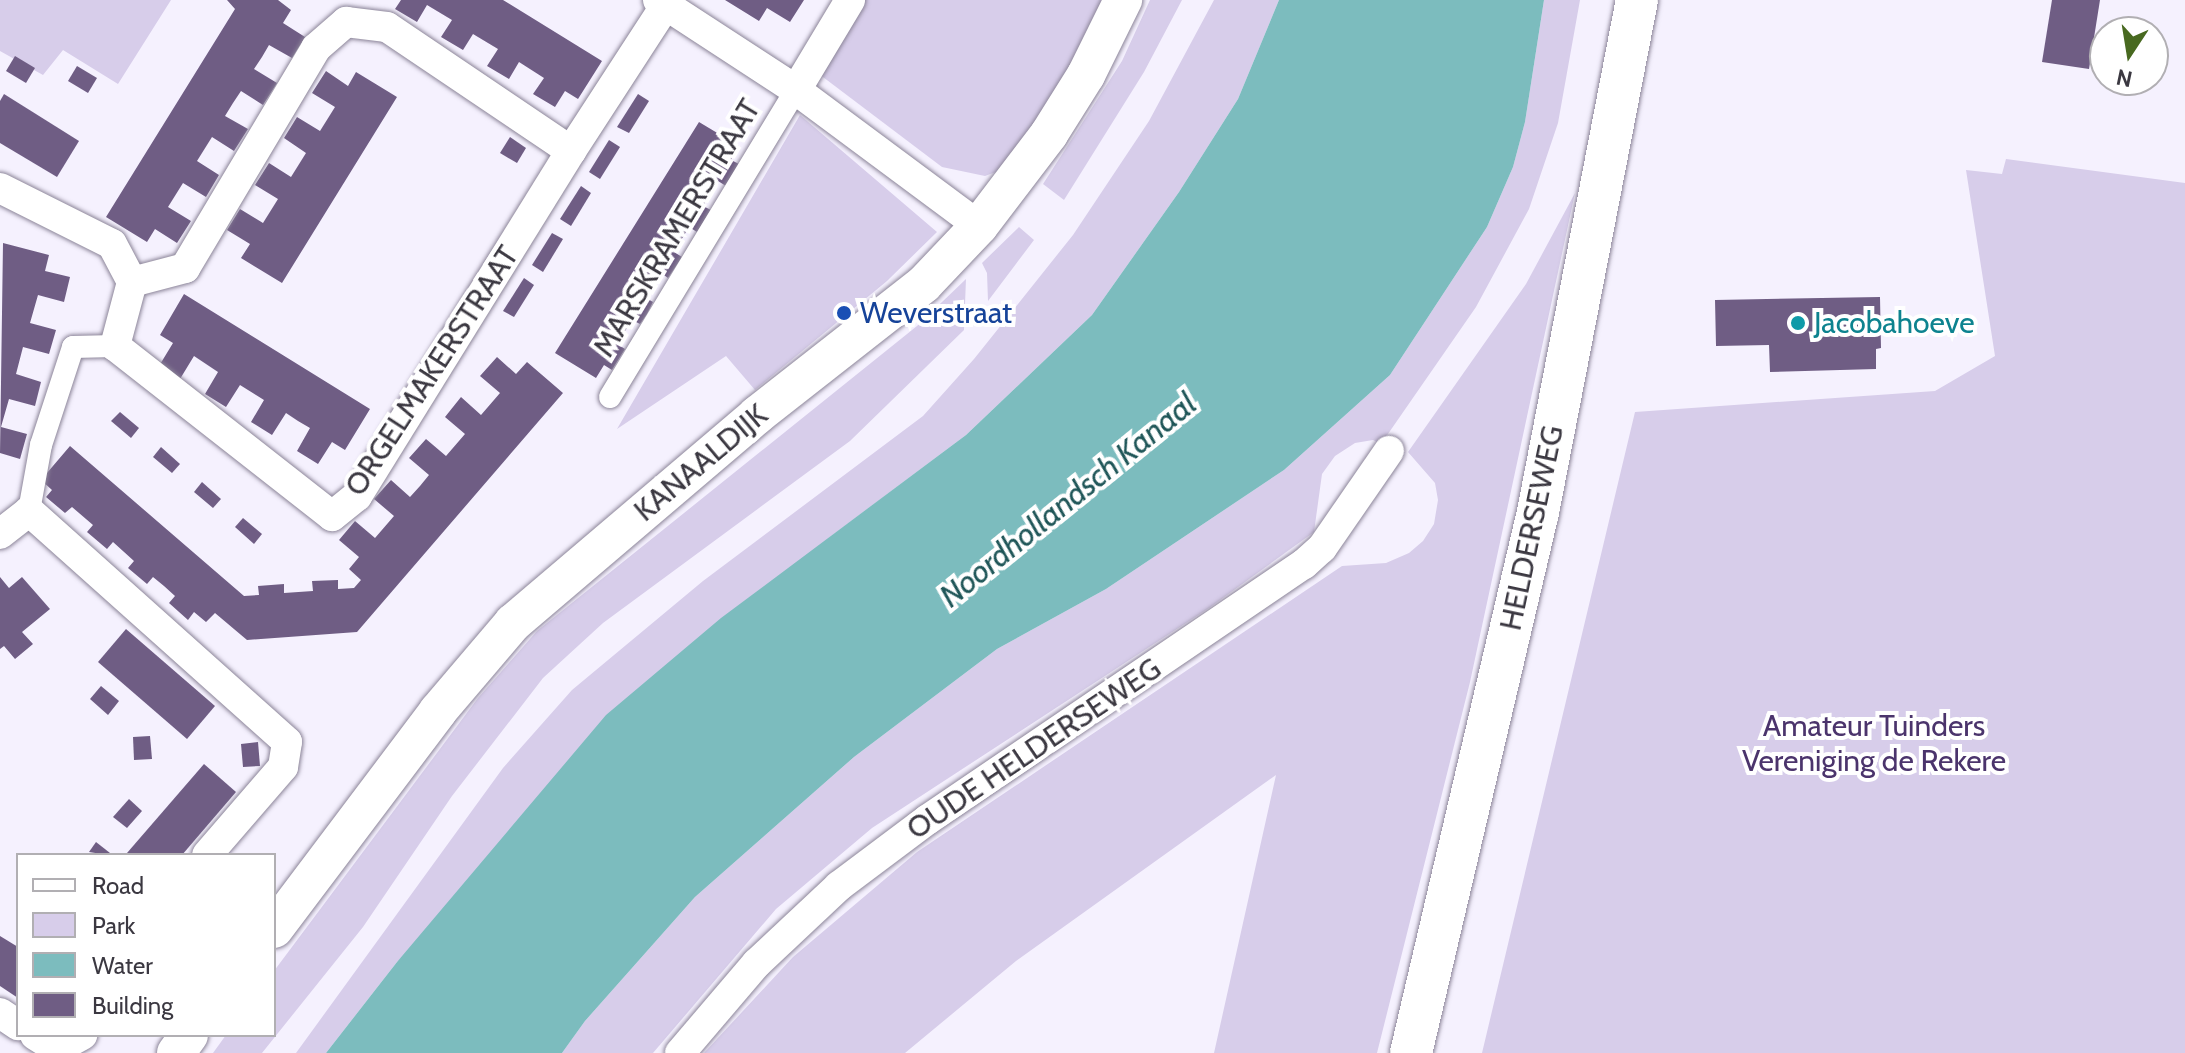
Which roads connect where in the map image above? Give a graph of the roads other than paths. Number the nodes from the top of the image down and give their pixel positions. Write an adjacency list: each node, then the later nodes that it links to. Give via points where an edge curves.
1 (850, 0): 5 (street)
2 (1123, 0): 8 (street, KANAALDIJK, via 1049,134)
3 (1637, 0): 18 (main road, HELDERSEWEG, via 1538,512)
4 (662, 3): 5 (street); 6 (street, ORGELMAKERSTRAAT)
5 (796, 90): 8 (street); 11 (street, MARSKRAMERSTRAAT)
6 (571, 151): 9 (street, via 387,27 346,22 316,48 185,268); 10 (street, ORGELMAKERSTRAAT, via 357,496 332,516)
7 (0, 188): 9 (street, via 112,244)
8 (979, 226): 16 (street, KANAALDIJK, via 924,284 757,415 513,623 438,711)
9 (132, 282): 10 (street)
10 (115, 346): 13 (street, via 73,347 41,445)
11 (610, 397)
12 (1389, 451): 17 (street, OUDE HELDERSEWEG, via 1322,548 1304,564 927,820 839,886 757,963)
13 (29, 511): 14 (street); 15 (street, via 287,742 283,767)
14 (0, 534)
15 (209, 853)
16 (276, 926)
17 (680, 1053)
18 (1411, 1053)

